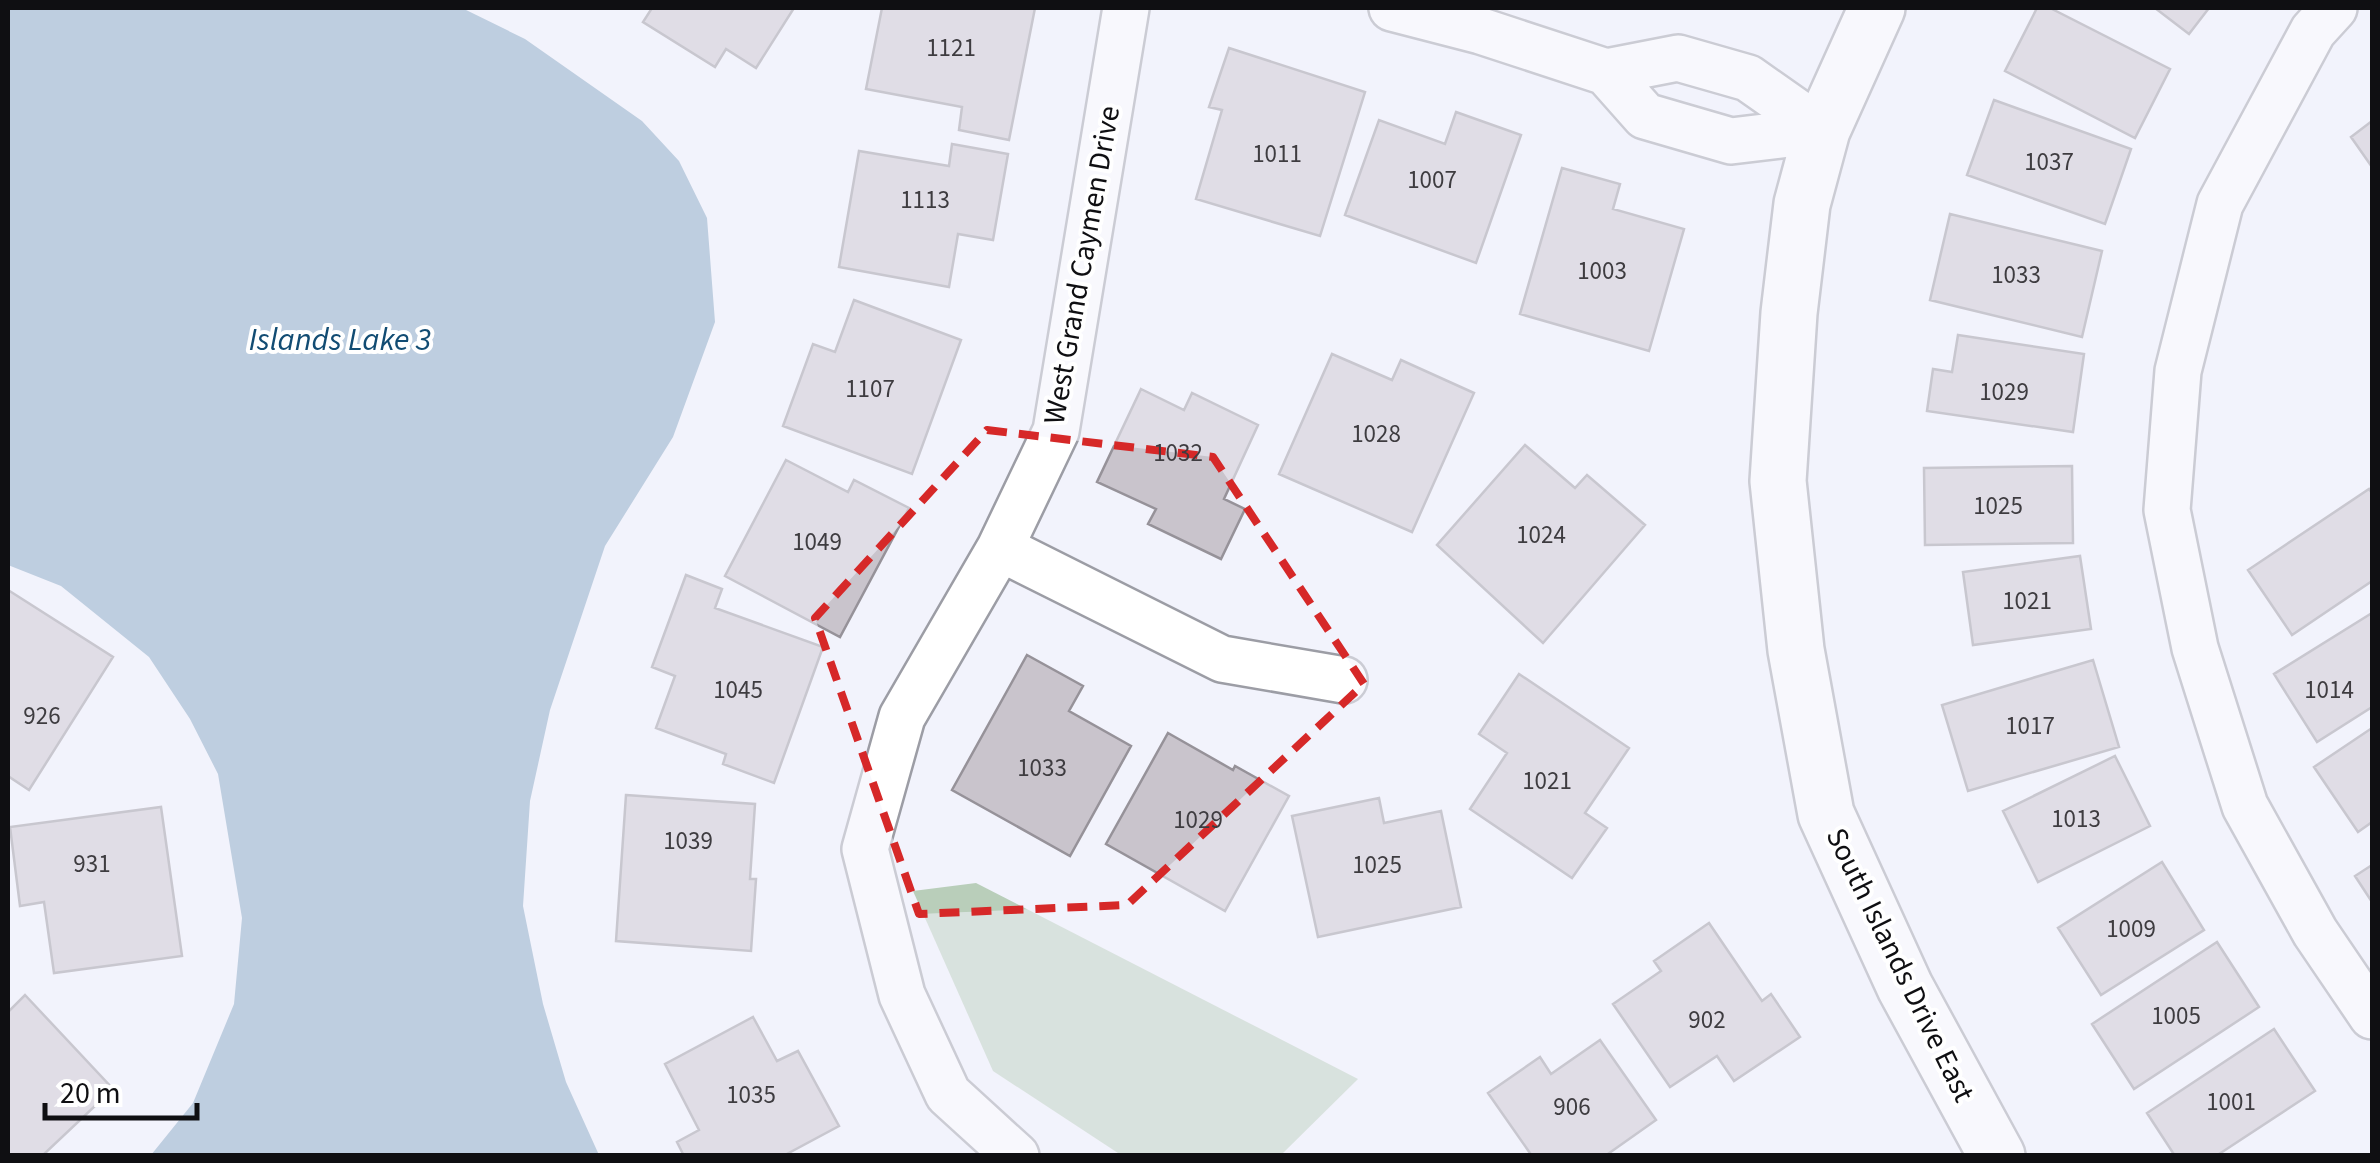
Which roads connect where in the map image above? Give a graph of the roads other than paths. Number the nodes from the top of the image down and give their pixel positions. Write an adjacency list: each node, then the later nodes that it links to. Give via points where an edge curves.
1 (1126, 8): 7 (street, West Grand Caymen Drive, via 1056,431)
2 (1392, 8): 5 (street)
3 (1877, 8): 6 (street, South Islands Drive East)
4 (2334, 8): 9 (street, via 2313,31 2220,204 2178,371 2168,510 2195,648 2246,806 2315,932)
5 (1606, 72): 6 (street, via 1678,58 1748,78); 6 (street, via 1645,116 1732,142)
6 (1822, 130): 11 (street, South Islands Drive East, via 1802,204 1778,481 1796,650 1826,814 1905,987)
7 (1000, 548): 8 (street, via 1222,658); 10 (street, West Grand Caymen Drive, via 902,717 865,849 902,996 948,1094)
8 (1344, 680)
9 (2372, 1016)
10 (1016, 1156)
11 (1997, 1156)

